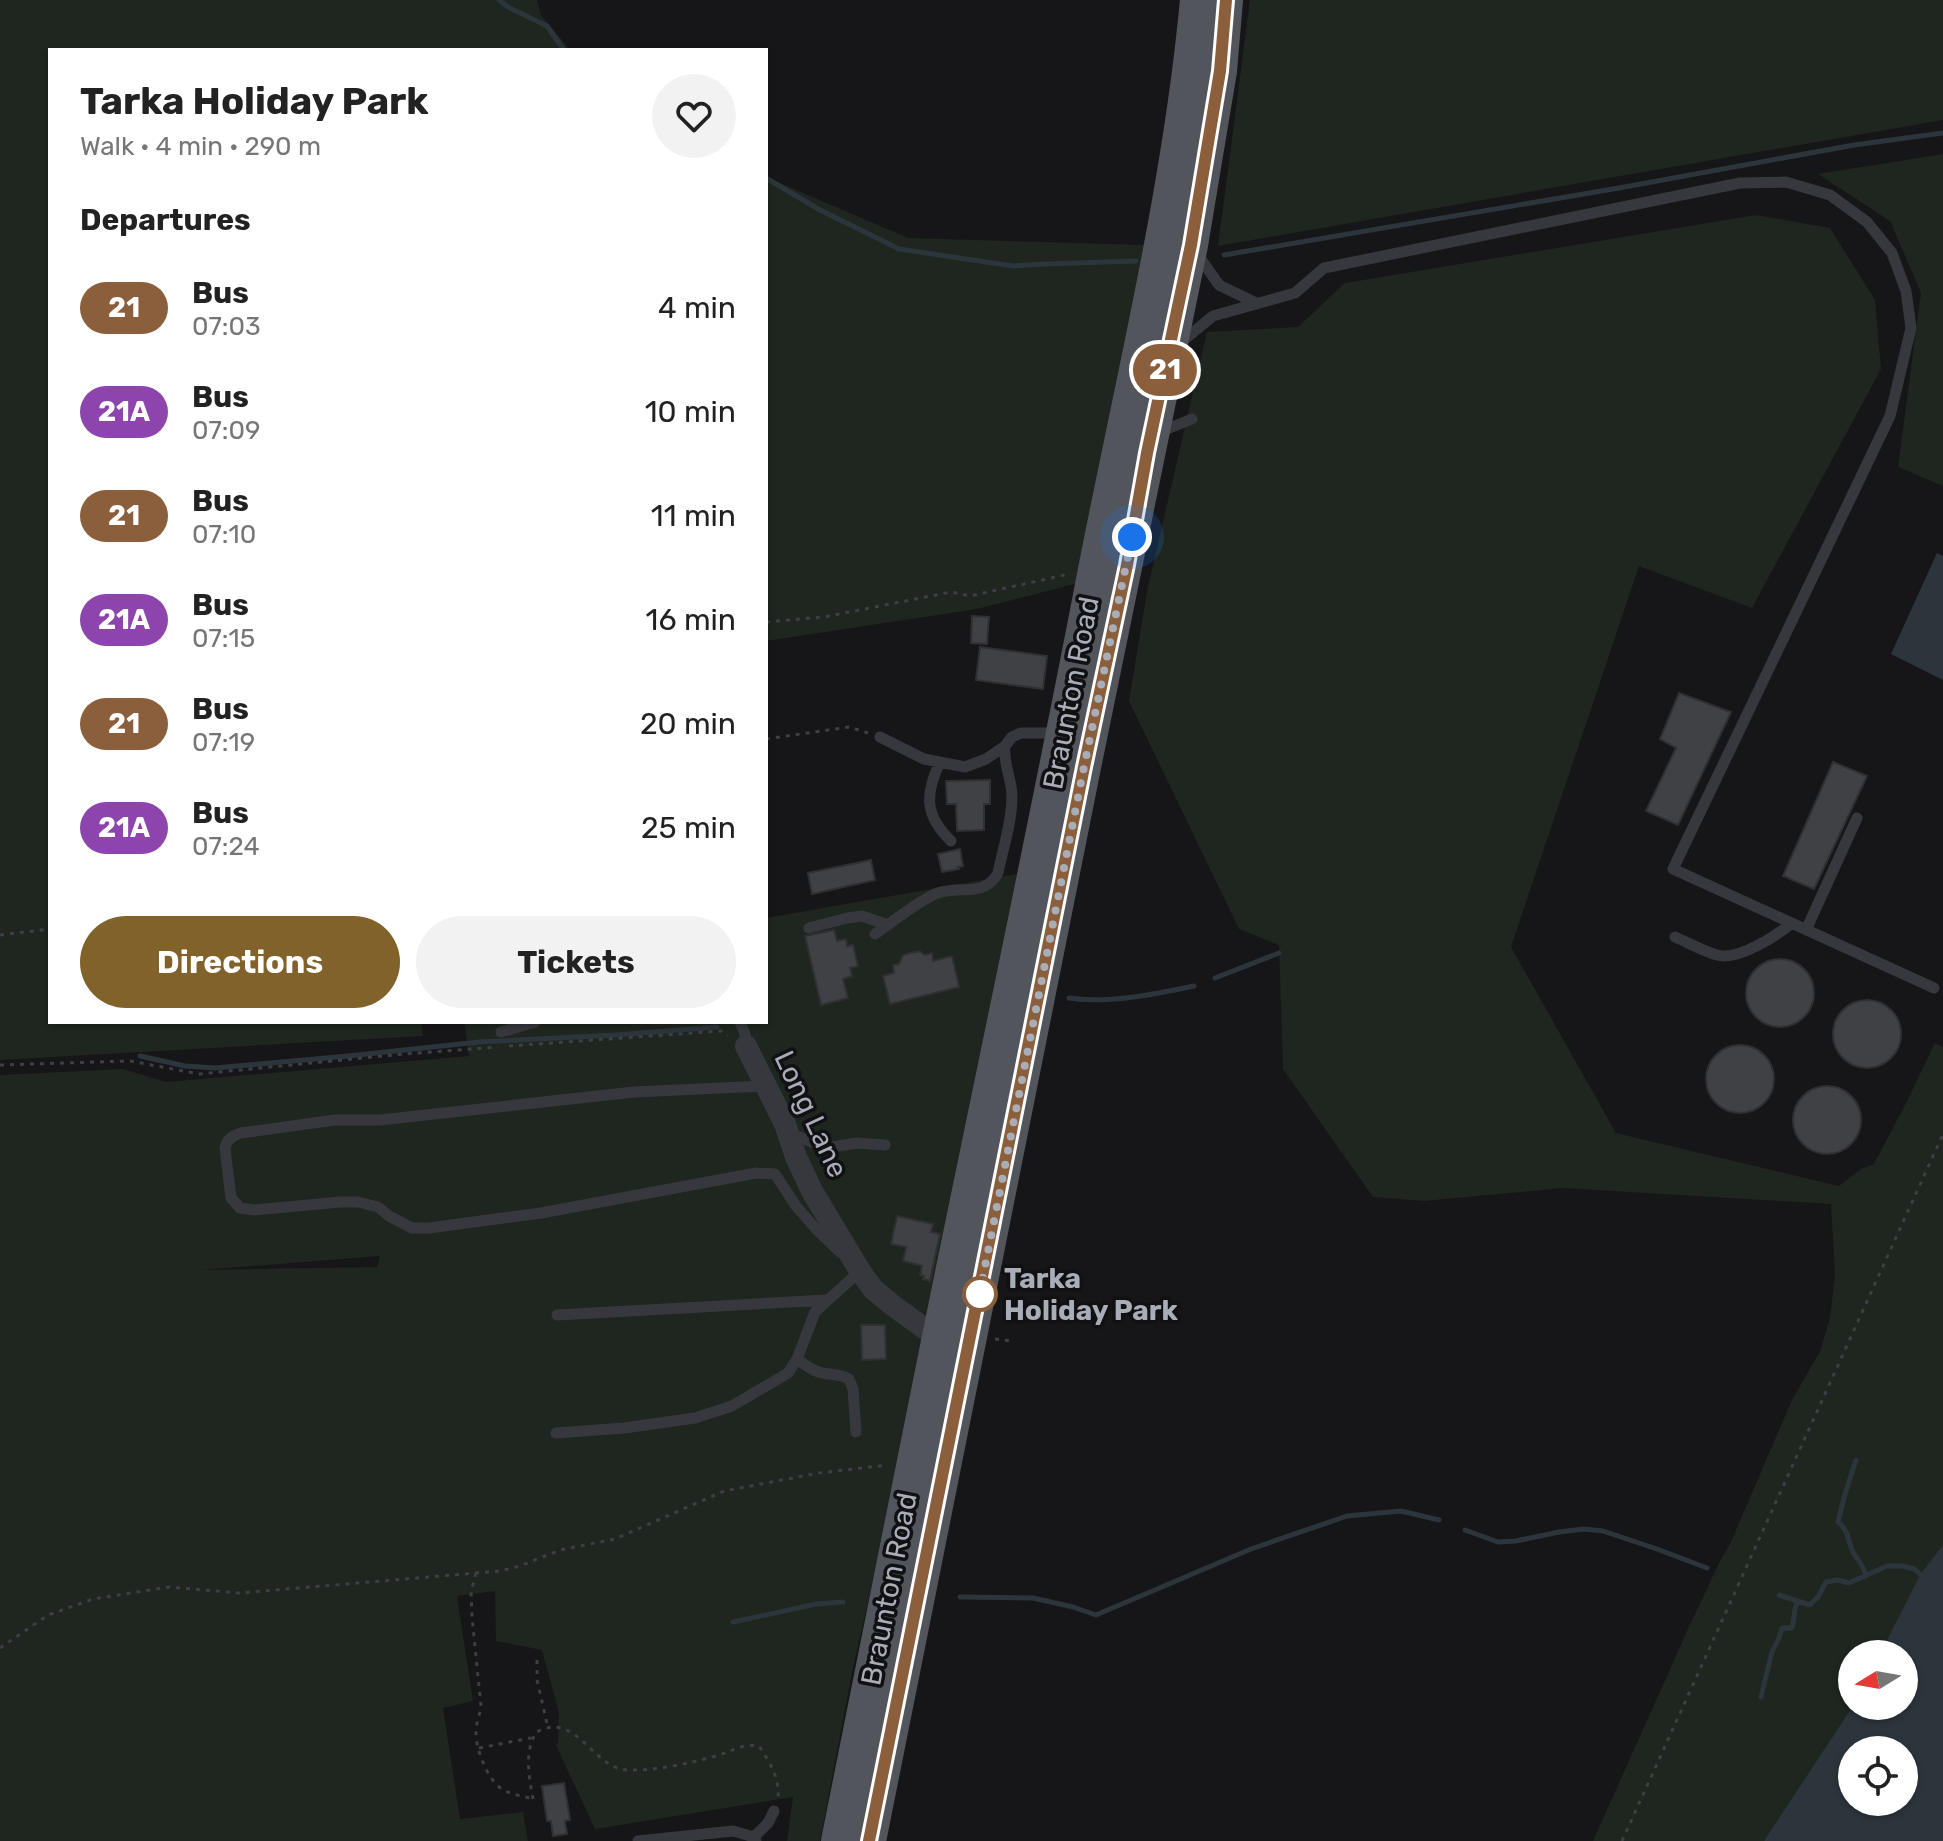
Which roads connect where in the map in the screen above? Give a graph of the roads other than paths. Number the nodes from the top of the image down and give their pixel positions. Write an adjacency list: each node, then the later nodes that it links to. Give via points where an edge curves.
1 (1197, 0): 8 (main road, Braunton Road, via 1166,220)
2 (1226, 0): 3 (main road, Braunton Road, via 1220,71)
3 (1191, 245): 4 (lane, via 1219,285); 5 (main road, Braunton Road)
4 (1256, 303): 5 (lane, via 1213,316); 14 (lane, via 1295,293 1324,268 1740,183 1786,182 1830,195 1867,222 1892,253 1906,291 1911,328 1890,416 1673,869)
5 (1170, 351): 7 (main road, Braunton Road)
6 (1192, 419): 7 (lane, via 1167,429)
7 (1147, 453): 31 (main road, Braunton Road, via 1084,767)
8 (1063, 733): 10 (lane, via 1021,733); 31 (main road, Braunton Road)
9 (880, 737): 11 (lane)
10 (1005, 746): 11 (lane, via 965,767); 15 (lane, via 1011,803 994,882 981,889 940,892)
11 (940, 762): 13 (lane, via 928,794 932,816)
12 (1857, 818): 17 (lane)
13 (951, 841)
14 (1792, 923): 17 (lane); 19 (lane, via 1750,950 1720,956)
15 (888, 925): 16 (lane, via 862,916); 18 (lane)
16 (809, 928)
17 (1806, 930): 20 (lane)
18 (875, 934)
19 (1675, 937)
20 (1934, 988)
21 (528, 1024): 23 (lane)
22 (741, 1024): 24 (lane)
23 (501, 1032)
24 (746, 1046): 25 (street, Long Lane)
25 (766, 1086): 26 (street, Long Lane); 28 (lane, via 634,1092 241,1133 226,1141 231,1198 240,1208 254,1210 369,1203 412,1228 429,1228 775,1174 816,1229)
26 (790, 1136): 27 (lane, via 832,1147); 28 (street, Long Lane, via 812,1191)
27 (885, 1145)
28 (860, 1271): 29 (lane); 31 (street, Long Lane, via 891,1304)
29 (826, 1300): 30 (lane); 32 (lane, via 815,1312)
30 (557, 1315)
31 (954, 1340): 38 (main road, Braunton Road, via 914,1461); 39 (main road, Braunton Road)
32 (797, 1359): 33 (lane, via 811,1369 849,1379); 34 (lane, via 788,1373 732,1406 695,1418)
33 (856, 1432)
34 (556, 1433)
35 (774, 1811): 36 (lane)
36 (755, 1839): 37 (lane, via 733,1831)
37 (638, 1841)
38 (838, 1841)
39 (869, 1841)

